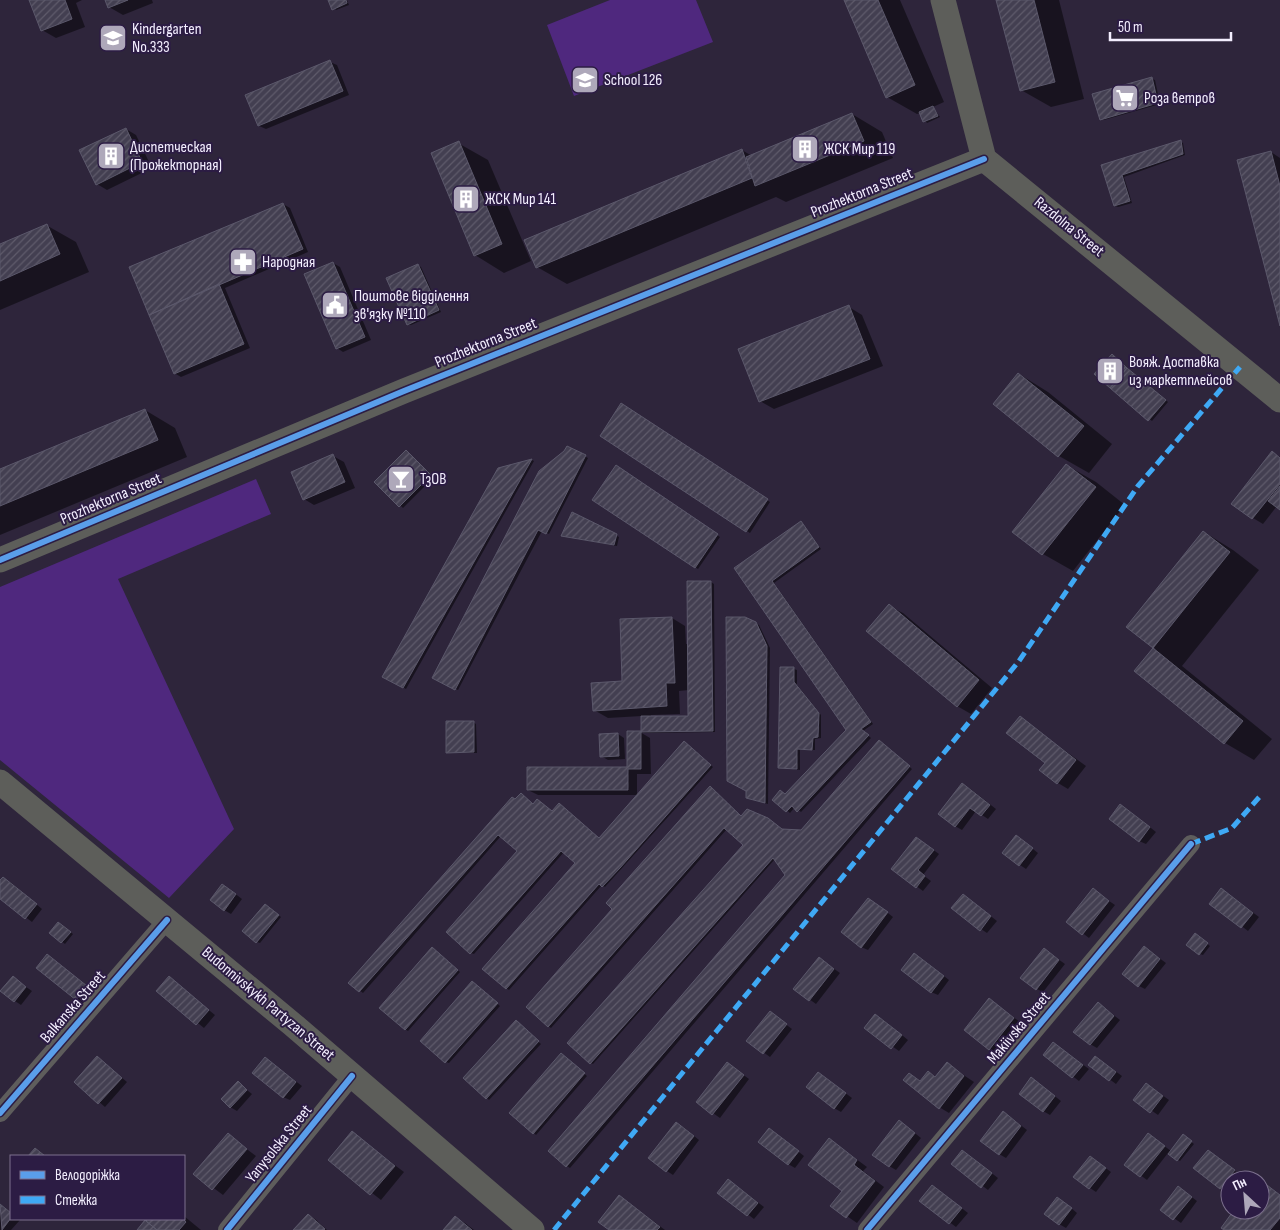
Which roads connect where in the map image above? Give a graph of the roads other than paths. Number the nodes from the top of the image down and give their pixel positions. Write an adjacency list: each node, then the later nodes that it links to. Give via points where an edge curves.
1 (943, 0): 2 (street)
2 (984, 158): 3 (street, Razdolna Street); 4 (street, Prozhektorna Street, via 404,391)
3 (1280, 400)
4 (0, 560)
5 (0, 782): 7 (street, Budonnivskykh Partyzan Street)
6 (1192, 844): 12 (street, Makiivska Street)
7 (167, 920): 8 (street, Budonnivskykh Partyzan Street); 9 (street, Balkanska Street)
8 (352, 1076): 10 (street, Yanysolska Street); 11 (street, Budonnivskykh Partyzan Street)
9 (0, 1113)
10 (227, 1230)
11 (532, 1230)
12 (867, 1230)

